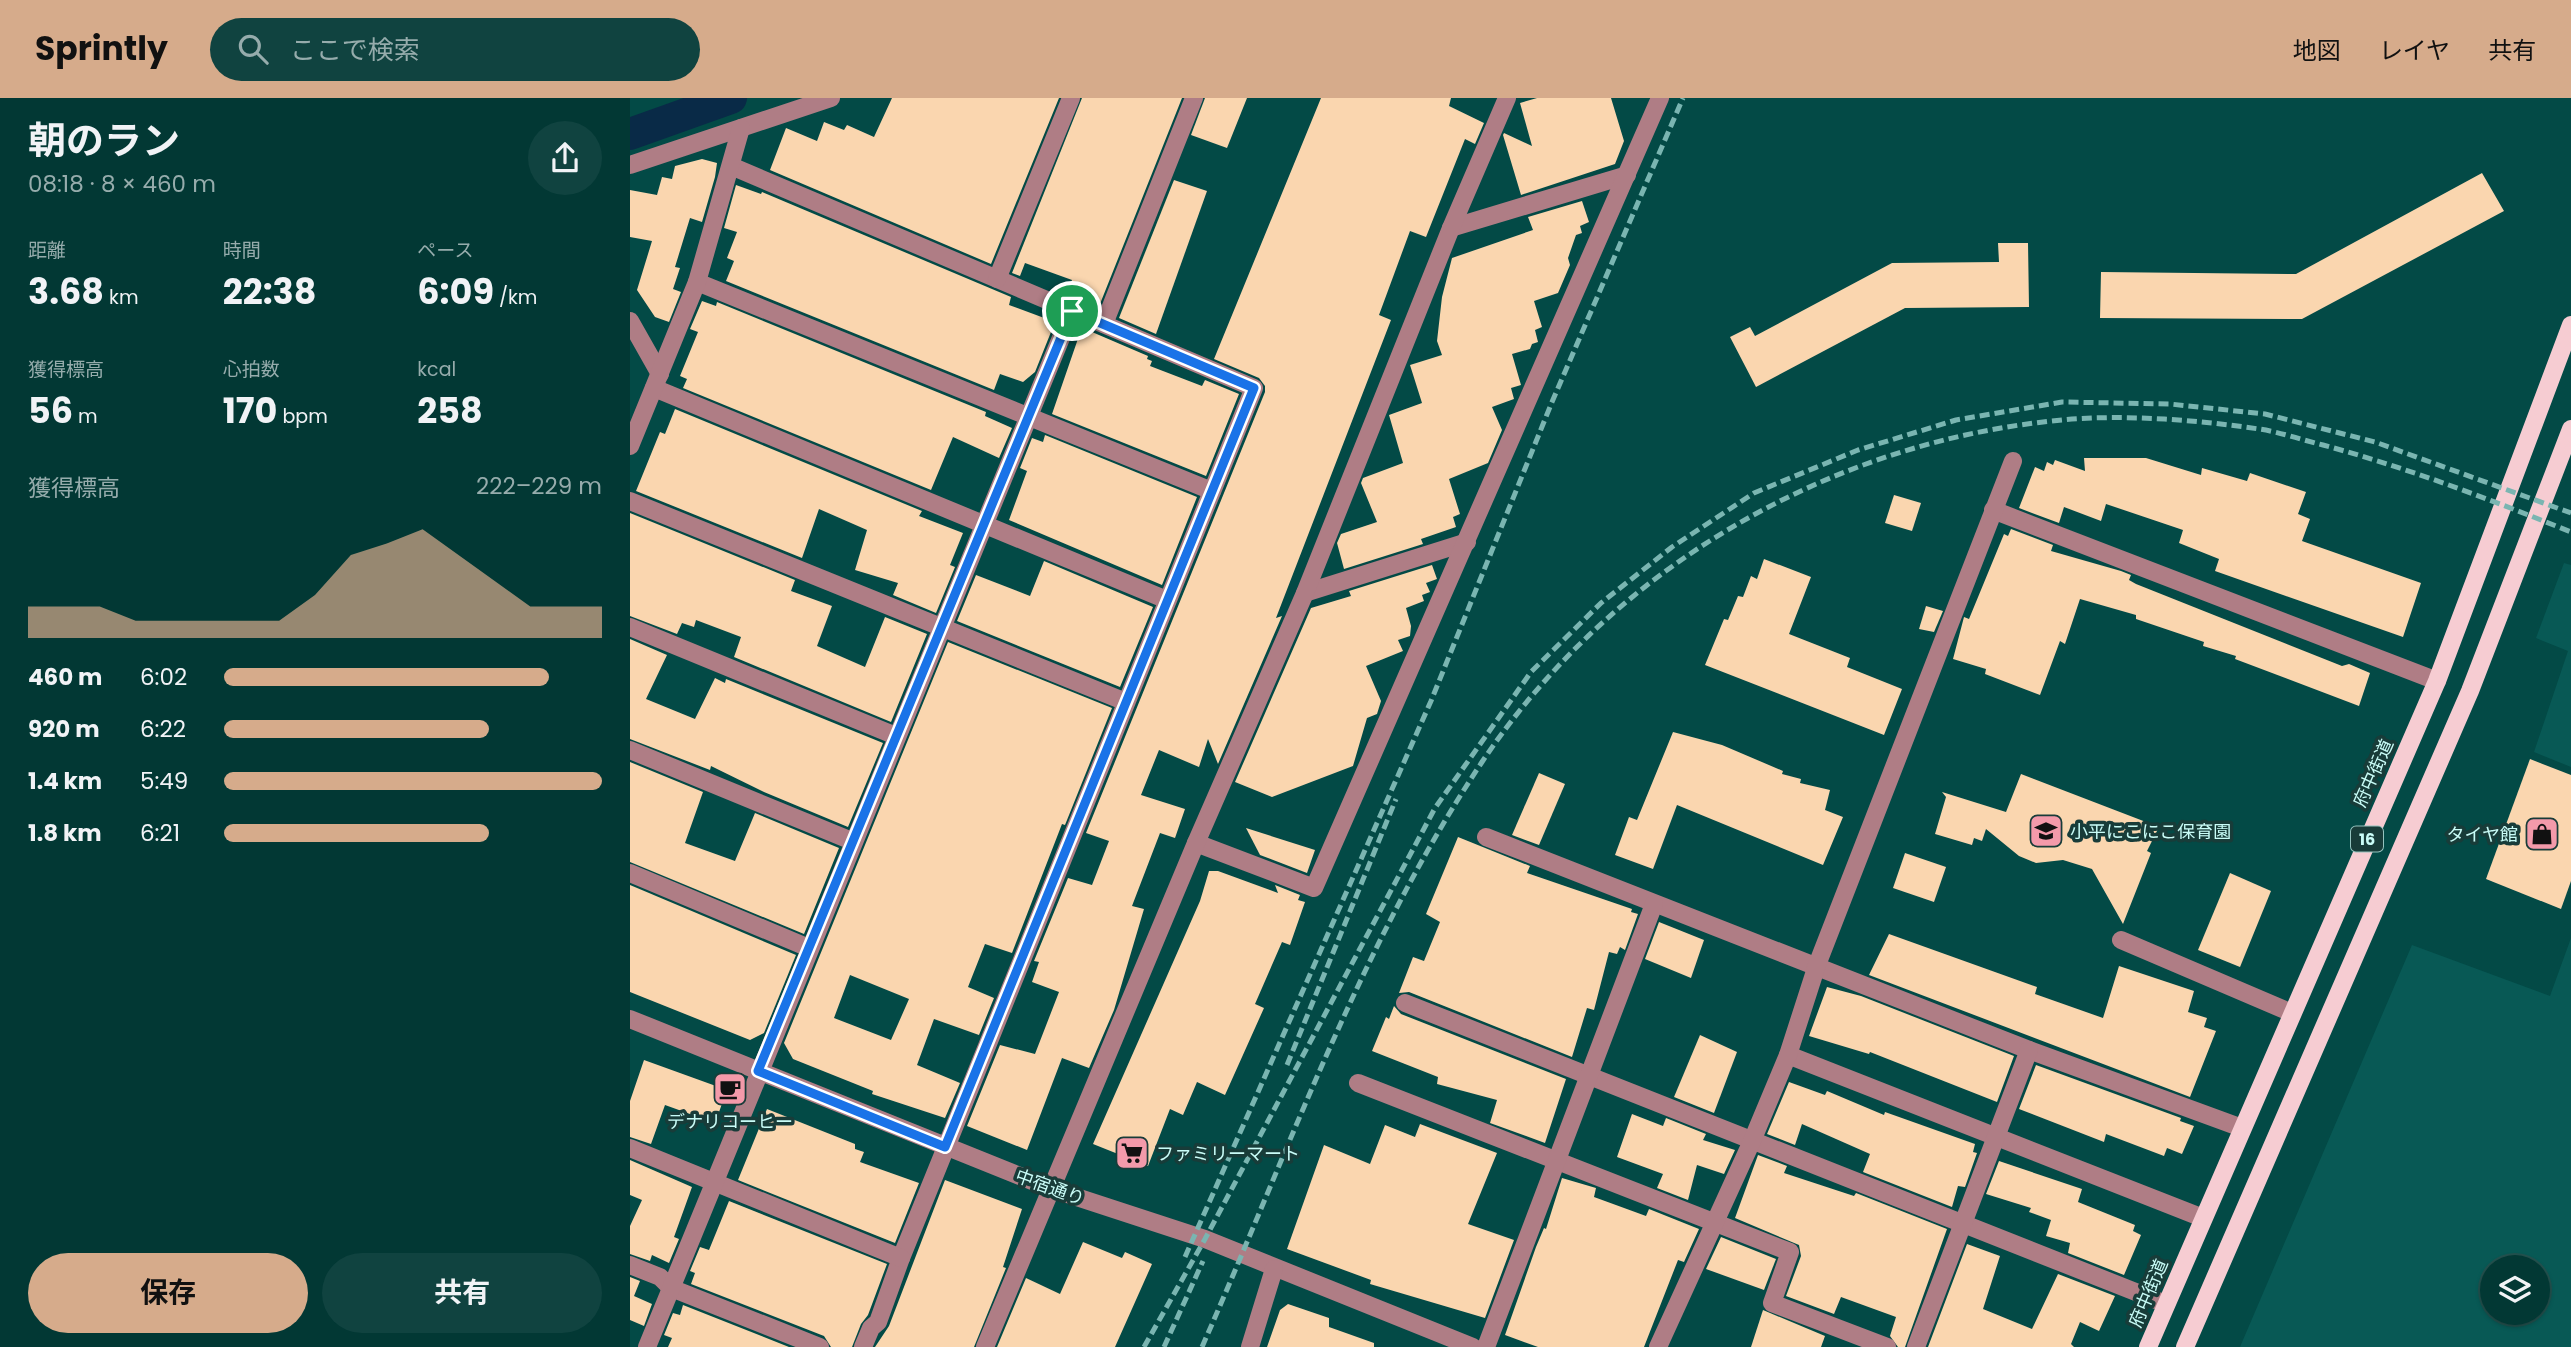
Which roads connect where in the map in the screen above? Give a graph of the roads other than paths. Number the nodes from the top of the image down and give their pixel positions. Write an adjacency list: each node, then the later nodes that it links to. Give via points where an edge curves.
1 (831, 98): 6 (street)
2 (1071, 98): 11 (street)
3 (1194, 98): 15 (street)
4 (1507, 98): 10 (street)
5 (1660, 98): 9 (street)
6 (741, 128): 7 (street); 8 (street)
7 (630, 165)
8 (732, 166): 11 (street); 12 (street)
9 (1627, 175): 10 (street); 26 (street)
10 (1451, 228): 27 (street)
11 (997, 279): 13 (street)
12 (697, 282): 17 (street); 18 (street)
13 (1072, 311): 15 (street); 18 (street)
14 (630, 321): 17 (street)
15 (1104, 324): 22 (street, via 1254,388)
16 (2571, 325): 31 (main road, 府中街道 / 16)
17 (657, 381): 20 (street); 25 (street)
18 (1028, 416): 22 (street); 25 (street)
19 (2571, 429): 78 (main road, 16, via 2470,691)
20 (630, 446)
21 (2013, 461): 24 (street)
22 (1212, 491): 28 (street)
23 (630, 501): 30 (street)
24 (1993, 510): 31 (street); 42 (street)
25 (984, 525): 28 (street); 30 (street)
26 (1467, 542): 27 (street); 37 (street, via 1314,888)
27 (1305, 593): 37 (street)
28 (1167, 600): 32 (street)
29 (630, 627): 33 (street)
30 (941, 627): 32 (street); 33 (street)
31 (2437, 681): 44 (main road, 府中街道 / 16)
32 (1126, 702): 54 (street)
33 (896, 736): 36 (street)
34 (630, 750): 36 (street)
35 (1486, 837): 39 (street)
36 (852, 841): 41 (street)
37 (1196, 843): 58 (street)
38 (630, 873): 41 (street)
39 (1654, 904): 42 (street); 49 (street)
40 (2121, 940): 44 (street)
41 (808, 948): 48 (street)
42 (1817, 965): 46 (street); 47 (street)
43 (1405, 1003): 49 (street)
44 (2292, 1013): 51 (main road, 府中街道 / 16)
45 (630, 1019): 48 (street, 中宿通り)
46 (2029, 1050): 51 (street); 52 (street)
47 (1788, 1055): 52 (street); 53 (street)
48 (758, 1071): 54 (street, 中宿通り); 57 (street)
49 (1588, 1076): 53 (street); 56 (street)
50 (1358, 1083): 56 (street)
51 (2242, 1128): 59 (main road, 府中街道 / 16)
52 (1996, 1137): 59 (street); 61 (street)
53 (1752, 1141): 60 (street); 61 (street)
54 (945, 1147): 58 (street, 中宿通り); 62 (street)
55 (630, 1148): 57 (street)
56 (1556, 1160): 60 (street); 73 (street)
57 (713, 1182): 62 (street); 65 (street)
58 (1052, 1189): 64 (street, 中宿通り, via 1205,1239); 70 (street)
59 (2203, 1218): 66 (main road, 府中街道 / 16)
60 (1716, 1222): 74 (street); 75 (street, via 1790,1252 1772,1304)
61 (1963, 1222): 66 (street); 76 (street)
62 (901, 1258): 69 (street, via 878,1322)
63 (630, 1265): 65 (street, via 660,1277)
64 (1274, 1269): 71 (street); 72 (street, 中宿通り)
65 (671, 1287): 67 (street); 68 (street)
66 (2166, 1304): 77 (main road, 府中街道 / 16)
67 (647, 1347)
68 (820, 1347)
69 (863, 1347)
70 (985, 1347)
71 (1250, 1347)
72 (1473, 1347)
73 (1486, 1347)
74 (1658, 1347)
75 (1887, 1347)
76 (1916, 1347)
77 (2148, 1347)
78 (2185, 1347)

